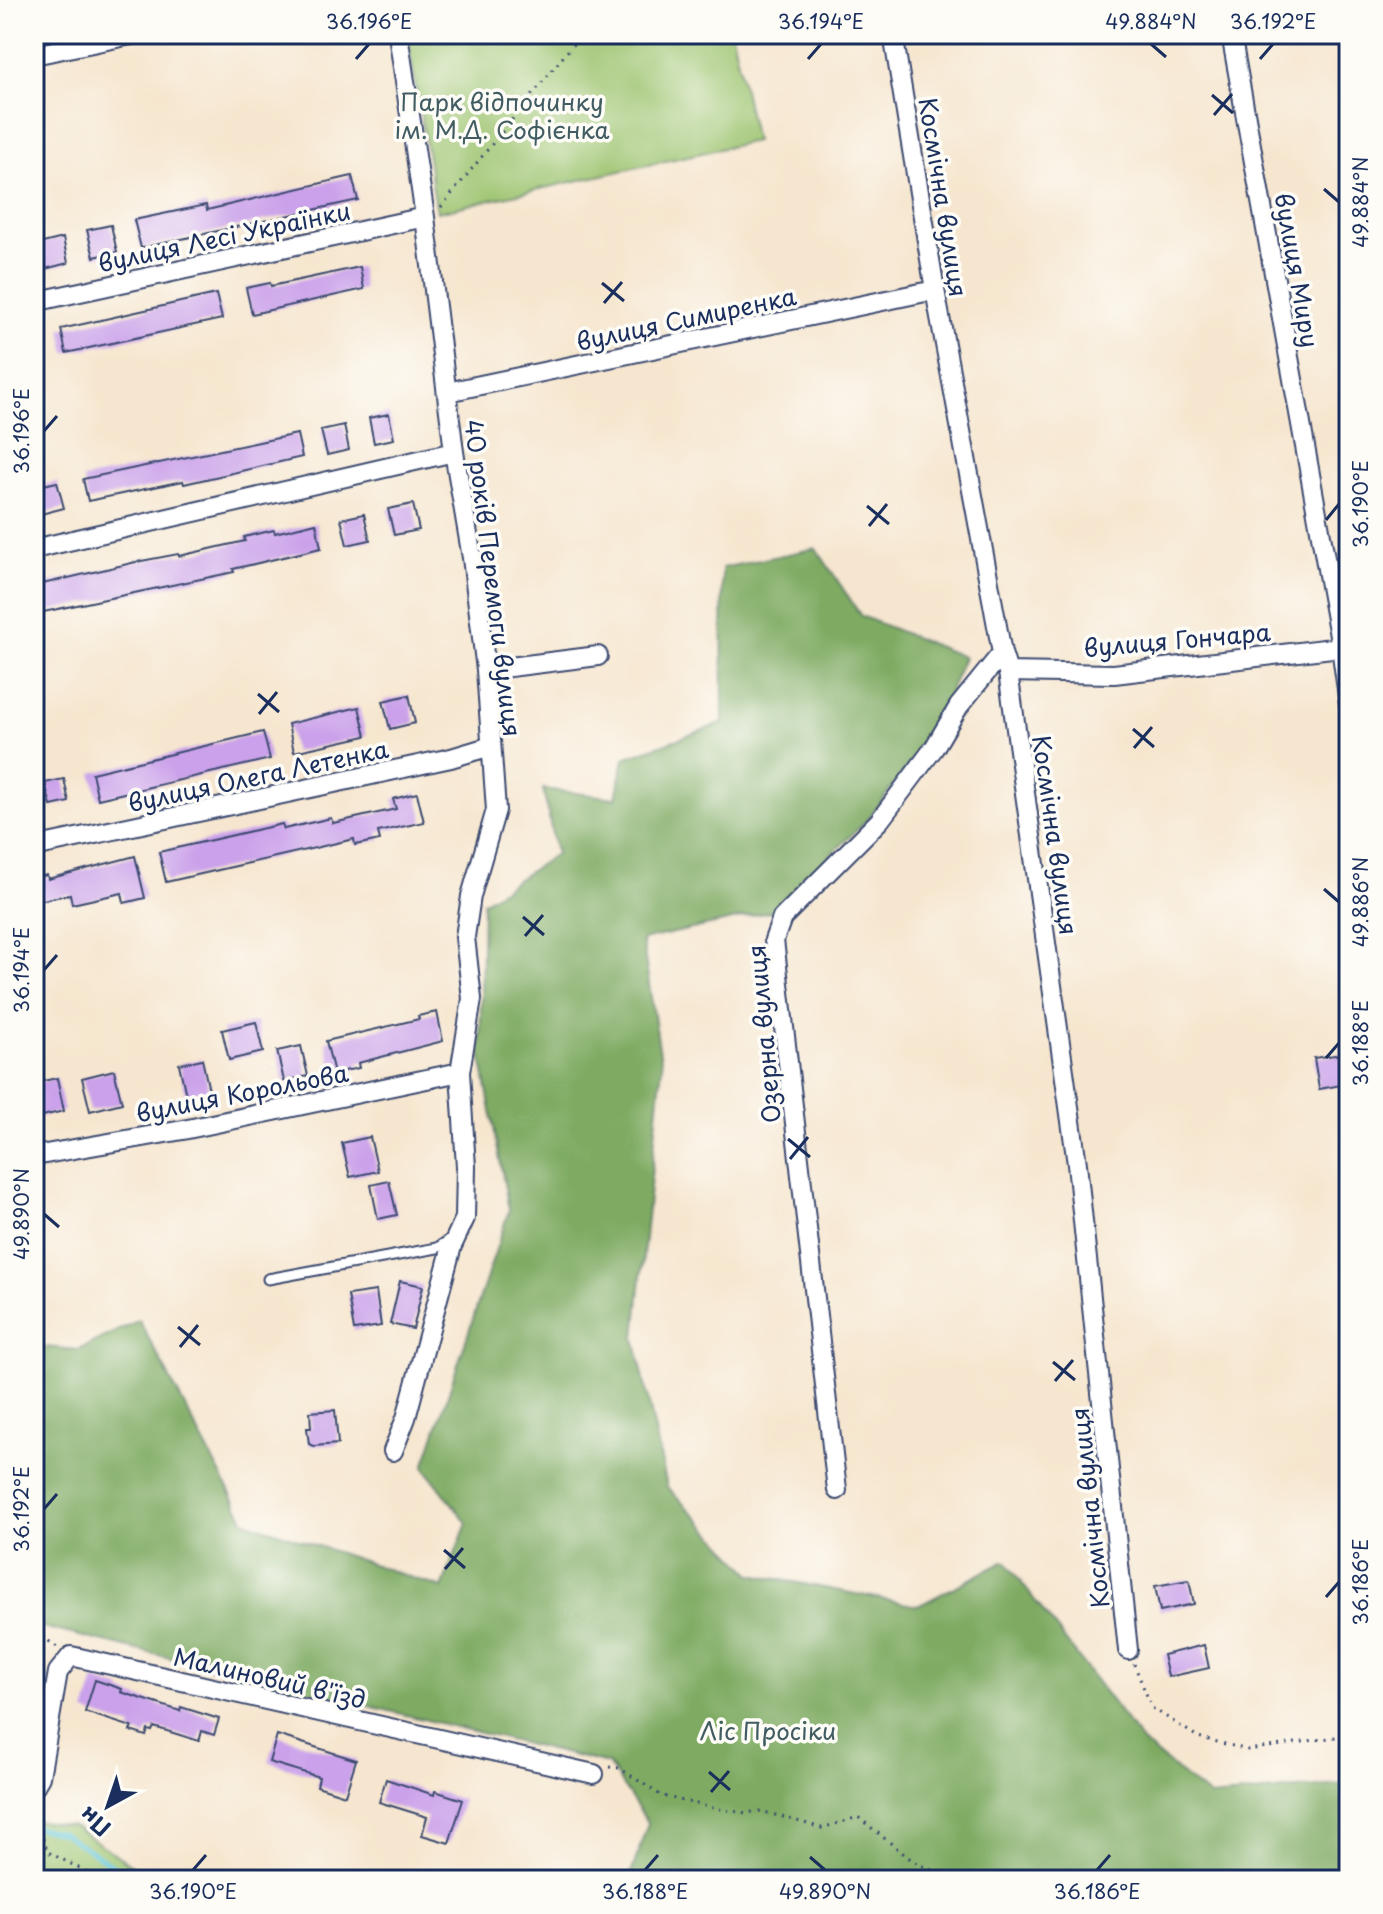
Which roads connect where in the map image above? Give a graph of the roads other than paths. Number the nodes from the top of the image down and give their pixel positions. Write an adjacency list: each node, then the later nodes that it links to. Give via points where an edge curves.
1 (136, 34): 5 (street)
2 (398, 34): 6 (street, 40 років Перемоги вулиця)
3 (893, 34): 7 (street, Космічна вулиця)
4 (1231, 34): 12 (street, вулиця Миру)
5 (34, 55)
6 (425, 217): 8 (street, вулиця Лесі Українки); 9 (street, 40 років Перемоги вулиця)
7 (935, 290): 9 (street, вулиця Симиренка); 13 (street, Космічна вулиця)
8 (34, 302)
9 (447, 392): 10 (street, 40 років Перемоги вулиця)
10 (454, 452): 11 (street); 15 (street, 40 років Перемоги вулиця)
11 (34, 549)
12 (1345, 646): 16 (street, вулиця Гончара, via 1114,674); 17 (street, вулиця Миру)
13 (1002, 653): 16 (street, Космічна вулиця); 25 (street, Озерна вулиця, via 880,820 782,918 774,940)
14 (598, 656): 15 (street)
15 (486, 670): 18 (street, 40 років Перемоги вулиця)
16 (1008, 672): 26 (street, Космічна вулиця, via 1077,1164)
17 (1349, 704)
18 (491, 746): 19 (street, вулиця Олега Летенка); 20 (street, 40 років Перемоги вулиця, via 496,810 465,937 472,999)
19 (34, 847)
20 (460, 1072): 21 (street, вулиця Корольова); 22 (street, 40 років Перемоги вулиця, via 466,1167 465,1218)
21 (34, 1156)
22 (457, 1235): 23 (lane, via 437,1248); 24 (street, 40 років Перемоги вулиця)
23 (268, 1279)
24 (393, 1451)
25 (837, 1490)
26 (1128, 1650)
27 (594, 1774): 28 (street, Малиновий в'їзд, via 71,1656 58,1672)
28 (34, 1787)

